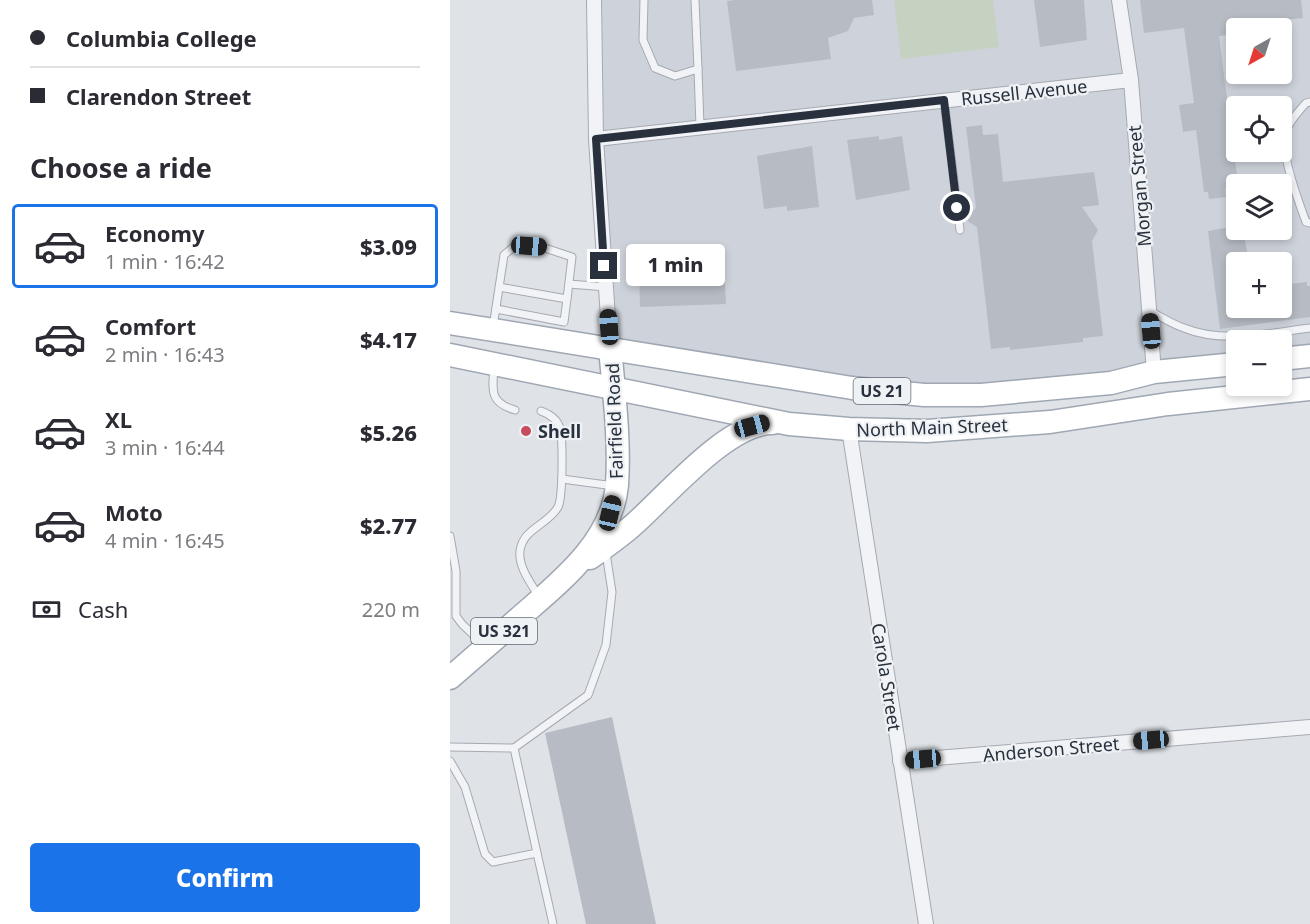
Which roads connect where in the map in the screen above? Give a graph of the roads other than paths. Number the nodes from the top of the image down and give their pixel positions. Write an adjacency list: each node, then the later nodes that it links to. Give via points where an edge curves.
1 (594, 0): 10 (street)
2 (644, 0): 5 (lane, via 643,40 655,68 675,76)
3 (695, 0): 5 (lane)
4 (1119, 0): 6 (street, Morgan Street)
5 (698, 69): 9 (lane)
6 (1131, 80): 7 (street, Russell Avenue); 17 (street, Morgan Street)
7 (944, 100): 9 (street, Russell Avenue); 12 (lane)
8 (1310, 102): 11 (lane, via 1292,119 1284,137 1291,179 1306,222)
9 (700, 127): 10 (street, Russell Avenue)
10 (596, 139): 15 (street)
11 (1310, 223)
12 (960, 230)
13 (569, 284): 14 (lane, via 572,257 542,247 516,245 504,255); 15 (lane); 16 (lane)
14 (500, 287): 16 (lane); 18 (lane)
15 (606, 287): 21 (street)
16 (567, 299): 18 (lane, via 564,322)
17 (1149, 310): 20 (lane, via 1184,328 1213,336); 27 (street, Morgan Street)
18 (494, 319): 19 (main road, North Main Street / US 21); 21 (main road, North Main Street / US 21)
19 (450, 323)
20 (1310, 328)
21 (610, 348): 27 (main road, North Main Street / US 21, via 852,388 924,395 981,395 1099,384); 28 (main road, Fairfield Road / US 321)
22 (450, 355): 25 (main road, North Main Street / US 21)
23 (1310, 356): 24 (main road)
24 (1292, 358)
25 (494, 364): 28 (main road, North Main Street / US 21); 30 (lane, via 493,393 502,406)
26 (1226, 364): 27 (main road, North Main Street / US 21)
27 (1154, 372)
28 (614, 387): 32 (main road, North Main Street / US 21); 35 (main road, Fairfield Road / US 321)
29 (1310, 388): 33 (main road, North Main Street / US 21, via 1050,422 927,431)
30 (515, 410)
31 (541, 411): 34 (lane, via 555,419 560,429)
32 (789, 423): 33 (main road, North Main Street / US 21); 37 (main road, via 764,423 736,434)
33 (849, 429): 46 (street, Carola Street)
34 (562, 479): 35 (lane); 39 (lane, via 558,507 529,532 519,554 523,570)
35 (617, 486): 38 (main road, Fairfield Road / US 321, via 610,513 596,540)
36 (450, 536): 40 (lane, via 456,571 456,616)
37 (605, 547): 38 (main road); 44 (lane, via 612,592 606,645 588,695)
38 (558, 583): 39 (main road, Fairfield Road / US 321)
39 (540, 599): 40 (main road, Fairfield Road / US 321)
40 (486, 647): 41 (main road, Fairfield Road / US 321)
41 (450, 678)
42 (1310, 727): 46 (street, Anderson Street)
43 (450, 747): 44 (lane)
44 (514, 748): 47 (lane)
45 (450, 761): 47 (lane, via 465,787 485,854 493,862)
46 (900, 761): 49 (street, Carola Street)
47 (537, 853): 48 (lane)
48 (553, 924)
49 (926, 924)

